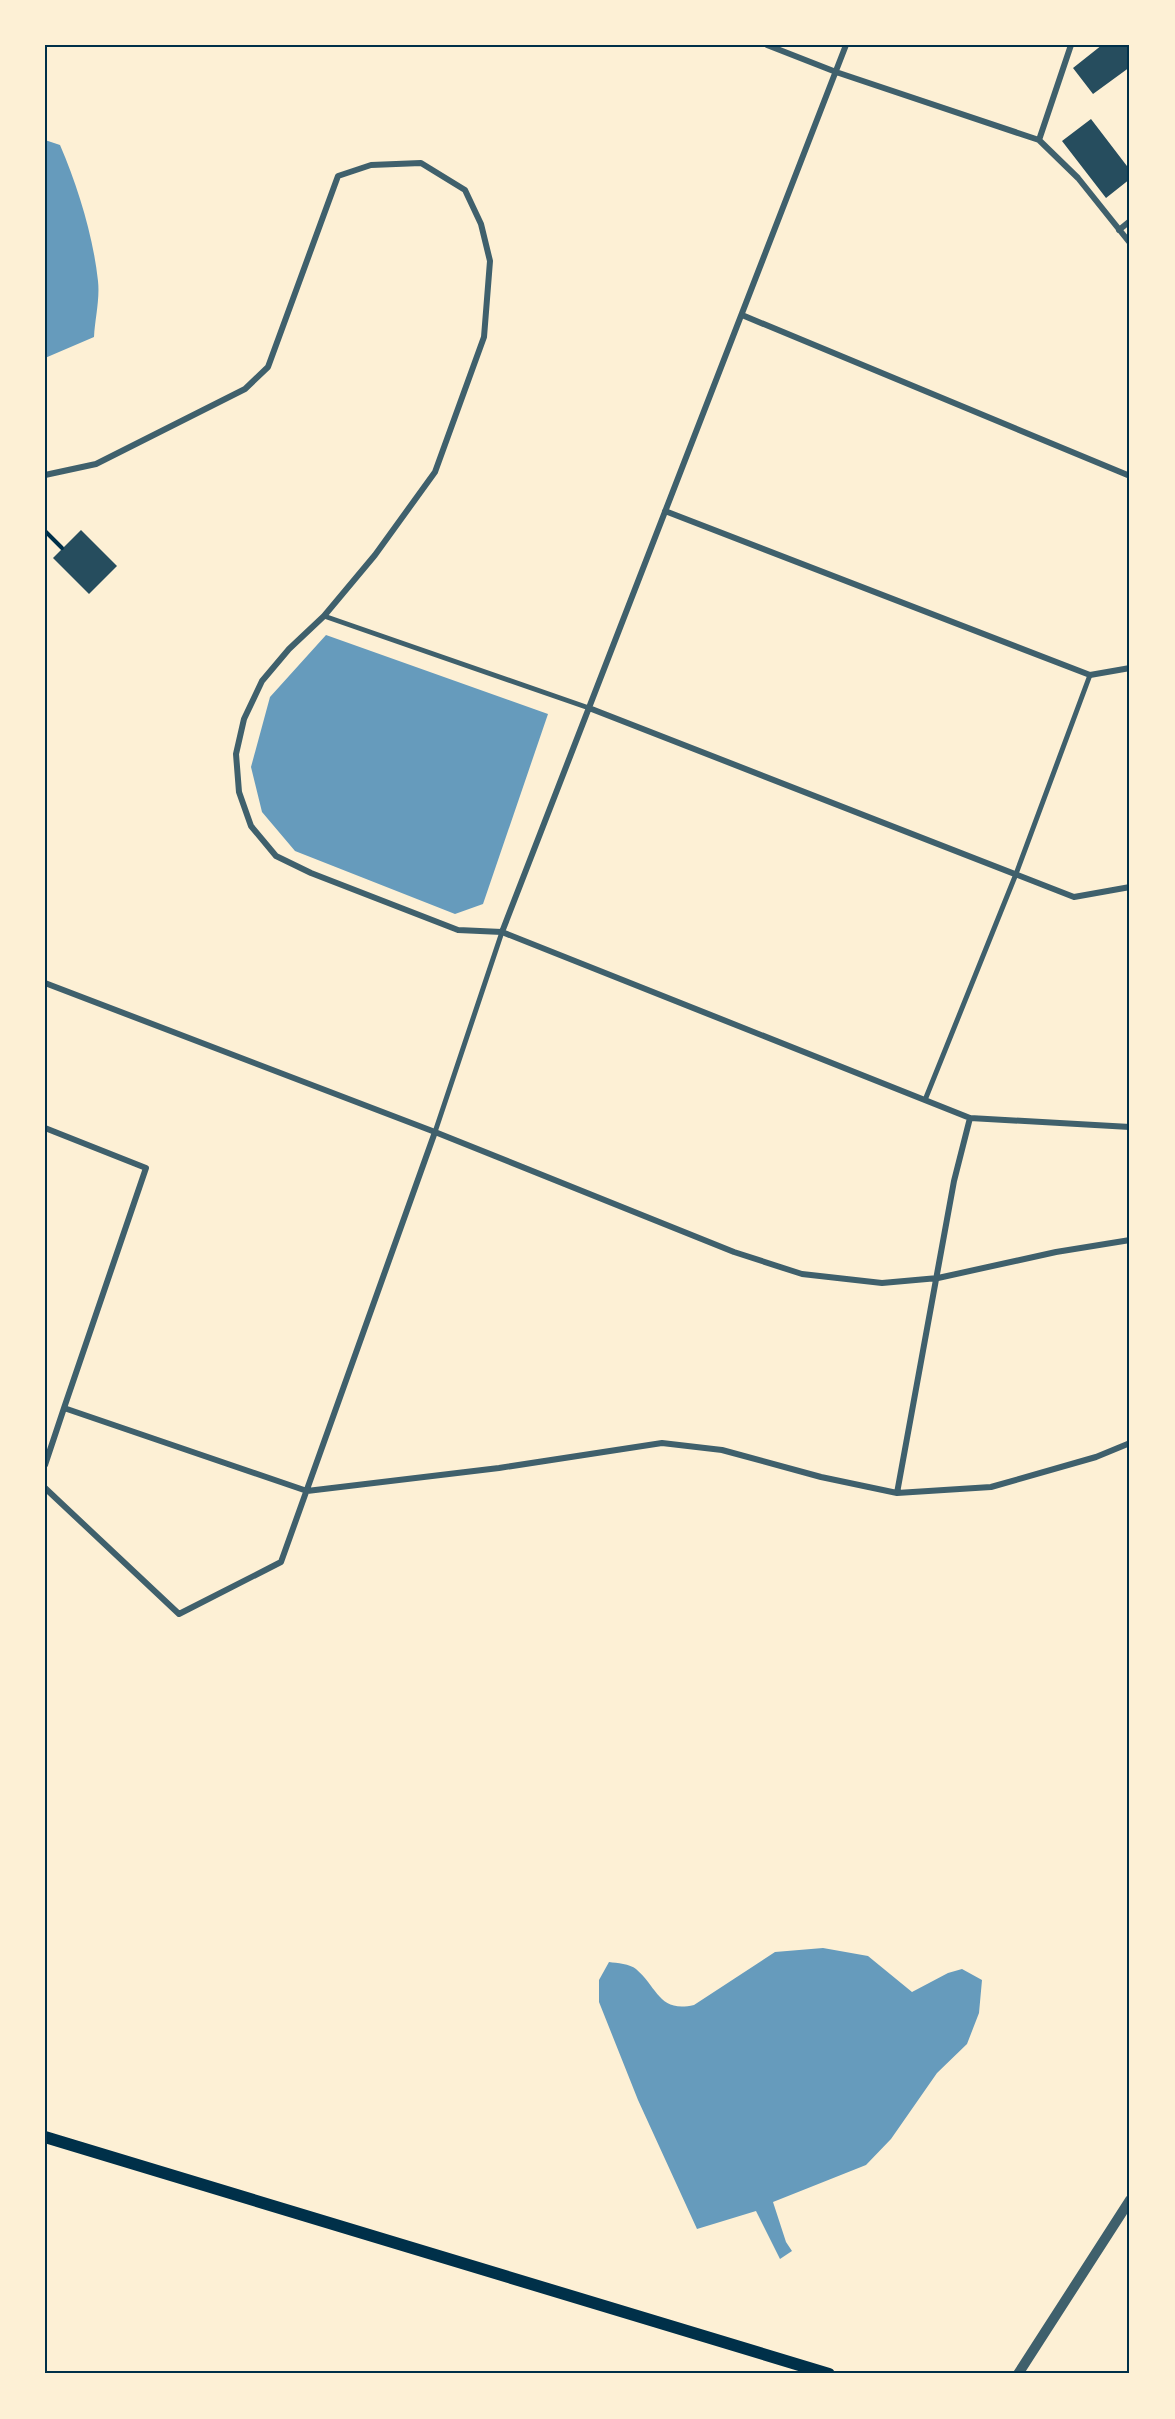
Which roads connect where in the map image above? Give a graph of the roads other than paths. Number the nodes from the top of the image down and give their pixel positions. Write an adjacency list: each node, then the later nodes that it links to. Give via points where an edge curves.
1 (767, 45): 4 (street)
2 (846, 45): 4 (street)
3 (1071, 45): 5 (street)
4 (836, 72): 5 (street); 9 (street)
5 (1039, 140): 7 (street, via 1078,178)
6 (1130, 221): 7 (street)
7 (1119, 230): 8 (street)
8 (1130, 243)
9 (742, 315): 11 (street); 12 (street)
10 (45, 475): 13 (street, via 96,464 245,389 268,367 338,176 372,165 421,164 465,190 481,224 489,261 484,337 435,472 375,555)
11 (1130, 476)
12 (665, 511): 15 (street); 16 (street)
13 (324, 616): 16 (street); 19 (street, via 262,681 244,719 236,754 239,792 251,826 276,856 311,873 458,930)
14 (1130, 668): 15 (street)
15 (1090, 675): 17 (street)
16 (589, 708): 17 (street); 19 (street)
17 (1016, 874): 18 (street, via 1074,897); 21 (street)
18 (1130, 887)
19 (502, 932): 21 (street); 25 (street)
20 (45, 983): 25 (street)
21 (925, 1100): 22 (street)
22 (970, 1118): 23 (street); 27 (street, via 954,1181)
23 (1130, 1127)
24 (45, 1128): 28 (street, via 146,1168)
25 (435, 1132): 27 (street, via 734,1252 802,1274 882,1283); 32 (street)
26 (1130, 1240): 27 (street)
27 (938, 1278): 33 (street)
28 (64, 1408): 30 (street); 32 (street)
29 (1130, 1443): 33 (street, via 1096,1457 991,1487)
30 (45, 1465)
31 (45, 1488): 32 (street, via 179,1614 281,1562)
32 (308, 1491): 33 (street, via 662,1443 722,1450)
33 (897, 1493)
34 (45, 2137): 36 (main road)
35 (1130, 2200): 37 (street)
36 (829, 2374)
37 (1018, 2374)

